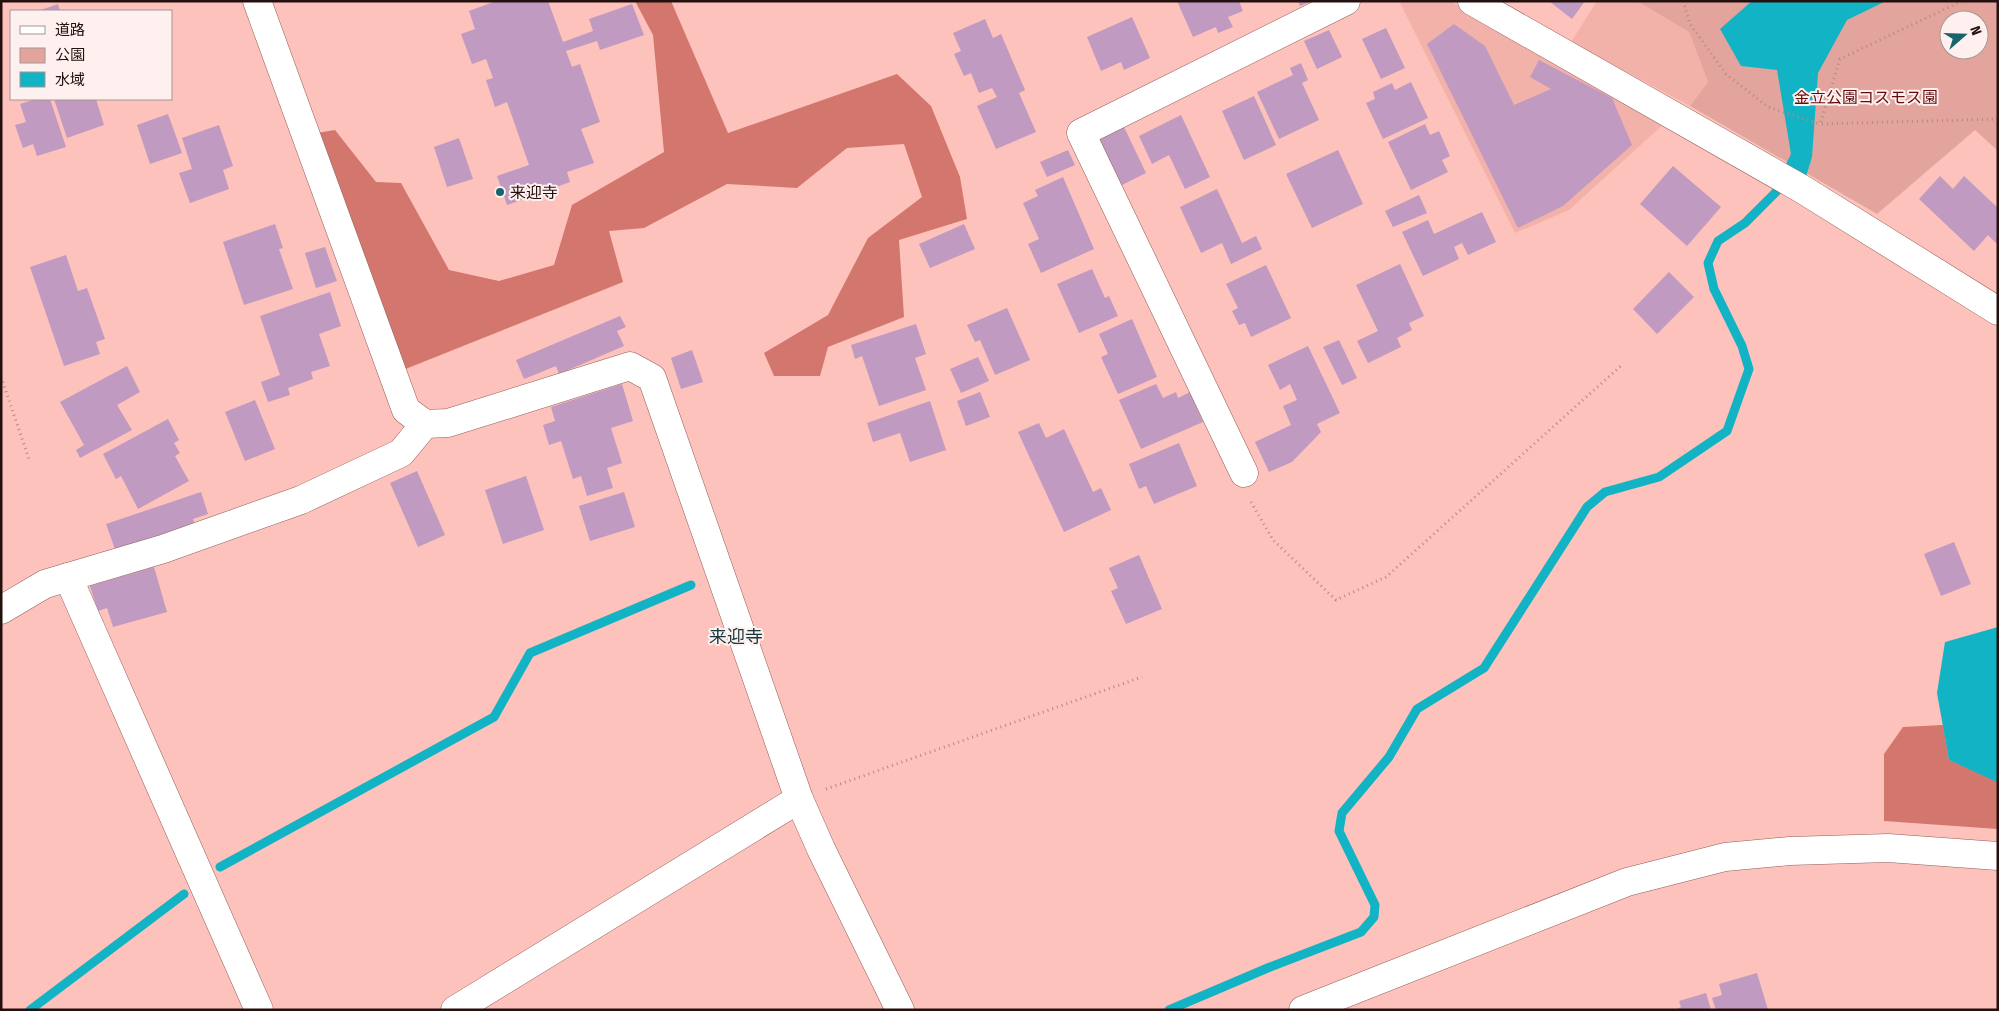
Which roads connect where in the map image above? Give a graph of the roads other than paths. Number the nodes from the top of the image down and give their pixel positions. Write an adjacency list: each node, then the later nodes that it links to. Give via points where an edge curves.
1 (257, 1): 5 (street, via 406,410)
2 (1346, 1): 6 (street, via 1081,133)
3 (1472, 1): 4 (street, via 1770,170)
4 (1998, 311)
5 (425, 424): 7 (street, via 401,453 301,500 163,549); 9 (street, via 448,423 630,366 652,378)
6 (1244, 473)
7 (68, 577): 8 (street, via 45,584); 11 (street)
8 (1, 610)
9 (799, 798): 12 (street); 13 (street)
10 (1998, 856): 14 (street, via 1888,848 1725,857 1627,882)
11 (259, 1010)
12 (455, 1010)
13 (900, 1010)
14 (1303, 1010)

